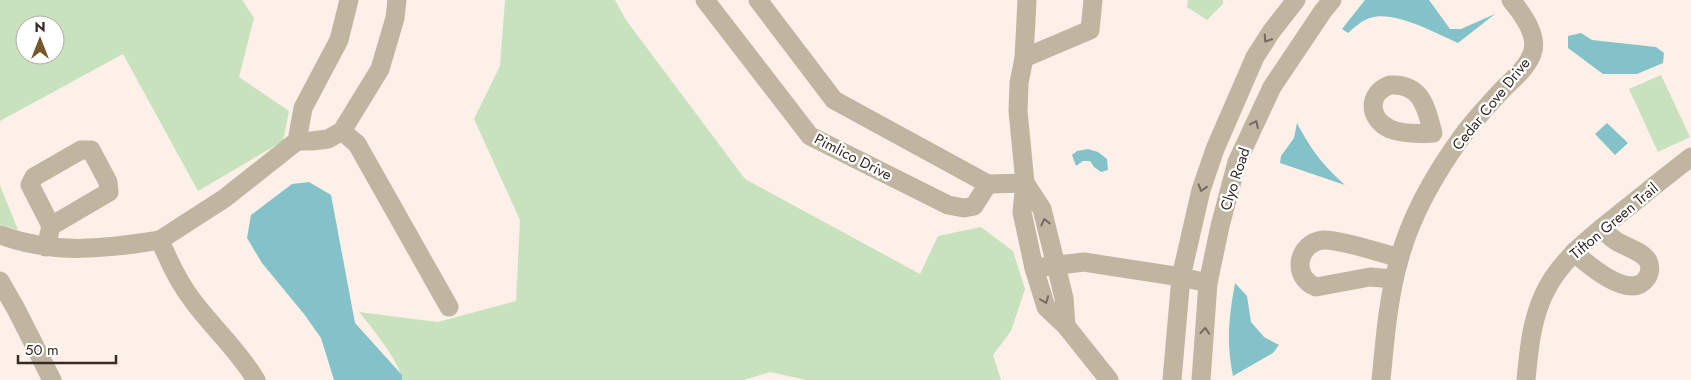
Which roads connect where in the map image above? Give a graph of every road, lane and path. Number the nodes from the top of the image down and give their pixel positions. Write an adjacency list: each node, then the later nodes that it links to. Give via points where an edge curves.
1 (349, 0): 13 (street, via 339,40 303,108)
2 (397, 0): 11 (street, via 380,69)
3 (705, 0): 17 (street, Pimlico Drive, via 810,136 948,205 974,206)
4 (758, 0): 17 (street, via 834,100)
5 (1027, 0): 10 (street)
6 (1093, 0): 10 (street, via 1090,30)
7 (1296, 0): 27 (street, Clyo Road, one-way to 27, via 1255,57 1215,149 1201,190)
8 (1332, 0): 30 (street, Clyo Road, one-way to 8, via 1237,162 1272,87)
9 (1511, 0): 14 (street, Cedar Cove Drive, via 1526,20 1533,52 1519,74 1474,120)
10 (1024, 58): 16 (street, via 1018,111)
11 (342, 132): 13 (street, via 328,139); 31 (street, via 357,144)
12 (1433, 133): 14 (street)
13 (297, 141): 21 (street, via 225,198)
14 (1454, 146): 24 (street, Cedar Cove Drive, via 1429,189)
15 (1691, 157): 19 (street, Tifton Green Trail)
16 (1025, 183): 17 (street); 25 (street, one-way to 16, via 1042,209); 26 (street, via 1022,212)
17 (988, 184)
18 (51, 226): 22 (street)
19 (1602, 228): 23 (street, Tifton Green Trail); 23 (street, via 1644,256 1650,268 1644,282 1633,286 1620,284 1604,276)
20 (0, 235): 22 (street)
21 (160, 240): 22 (street, via 112,248); 34 (street, via 179,282 192,301)
22 (46, 247)
23 (1574, 252): 39 (street, Tifton Green Trail, via 1544,293 1530,338)
24 (1399, 258): 28 (street, Cedar Cove Drive); 28 (street, via 1327,240 1313,243 1302,254 1300,262 1304,280 1316,287 1370,277)
25 (1056, 265): 26 (street); 27 (street, via 1084,262); 32 (street, via 1064,298)
26 (1034, 268): 32 (street, one-way to 32, via 1046,307)
27 (1181, 277): 30 (street); 36 (street, Clyo Road)
28 (1394, 279): 38 (street, Cedar Cove Drive)
29 (0, 281): 33 (street)
30 (1208, 283): 37 (street, Clyo Road, one-way to 30)
31 (449, 307)
32 (1066, 326): 35 (street)
33 (52, 380)
34 (256, 380)
35 (1108, 380)
36 (1172, 380)
37 (1201, 380)
38 (1381, 380)
39 (1526, 380)

